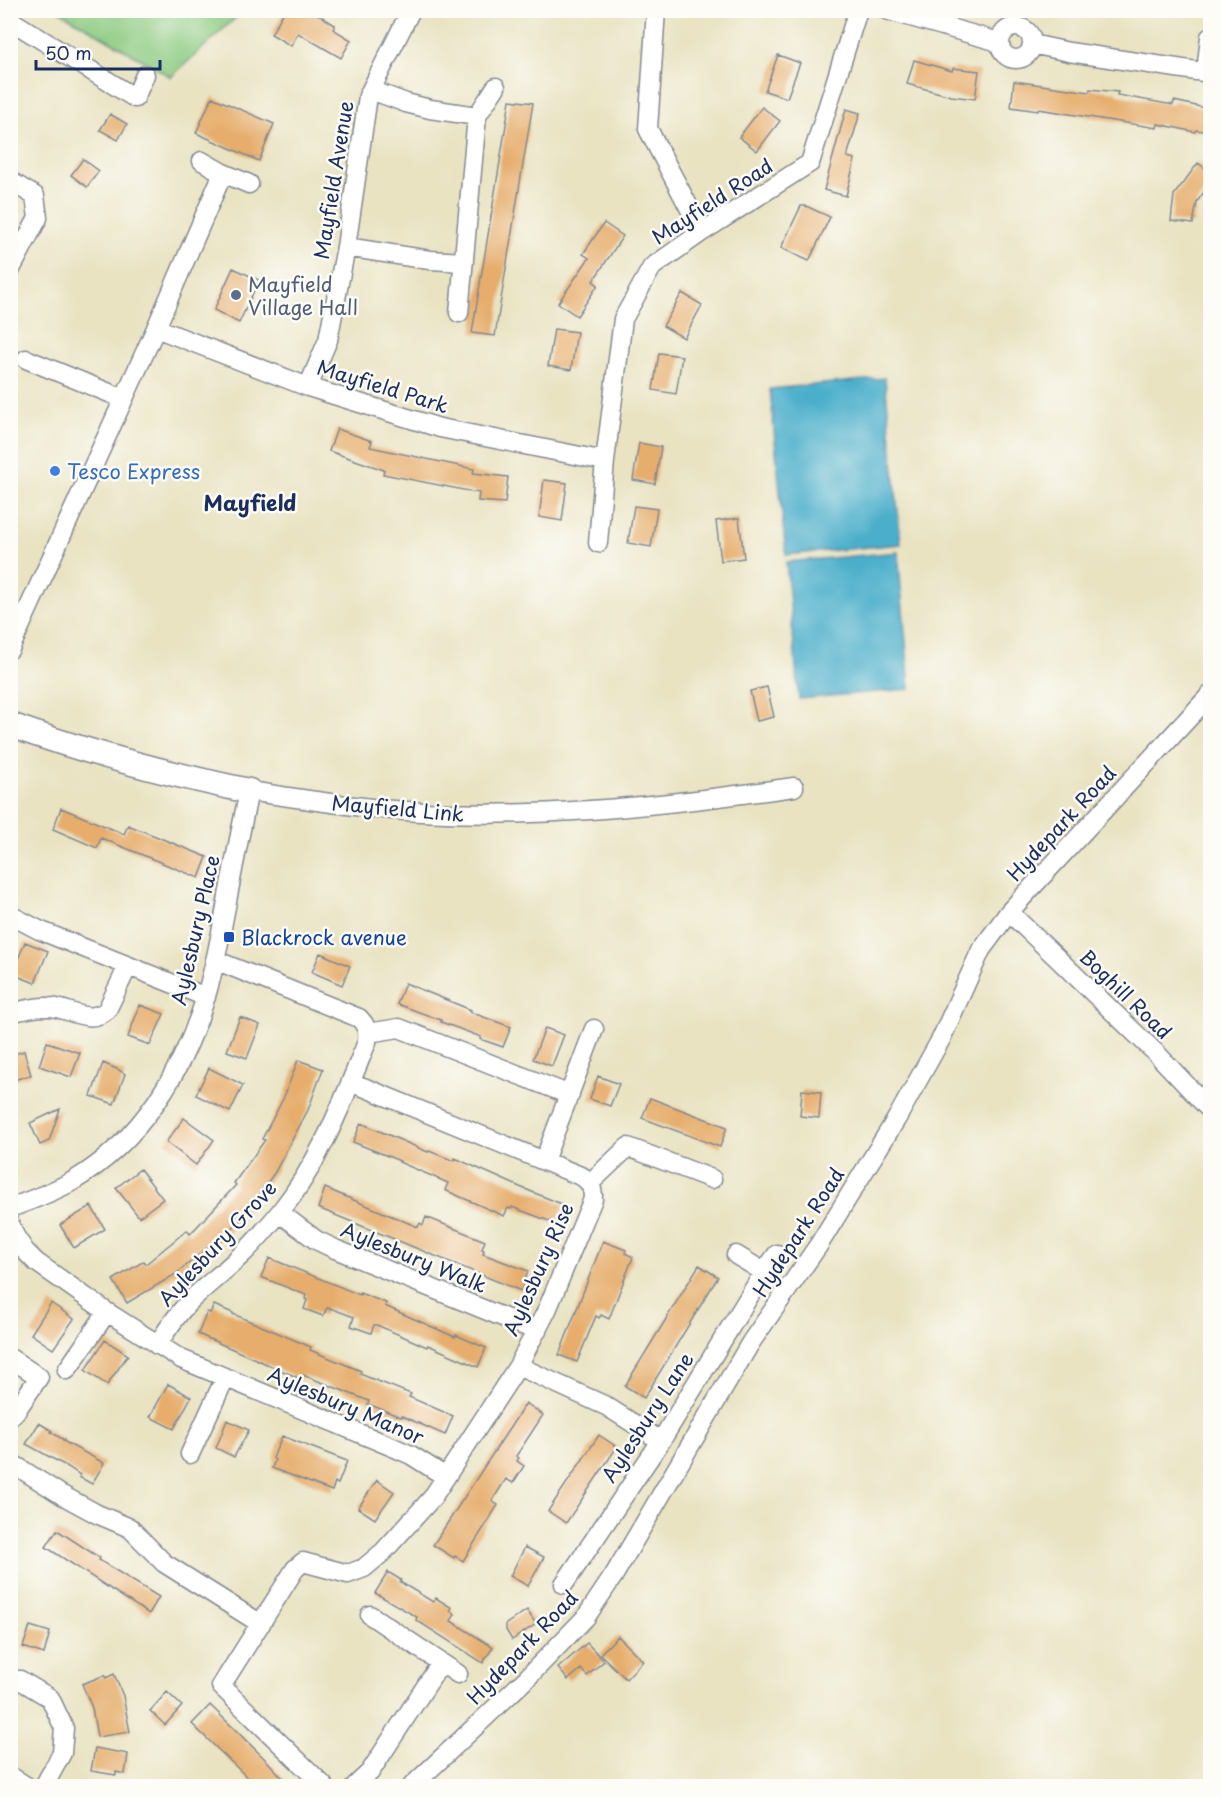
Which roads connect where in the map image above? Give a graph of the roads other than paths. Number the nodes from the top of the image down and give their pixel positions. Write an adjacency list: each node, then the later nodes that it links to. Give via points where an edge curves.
1 (656, 10): 16 (street, via 648,129)
2 (858, 10): 16 (street, Mayfield Road, via 810,163)
3 (886, 10): 7 (street, via 999,42 1001,52 1014,60 1028,54 1032,44)
4 (403, 13): 10 (street, Mayfield Avenue)
5 (10, 20): 8 (street, via 135,98)
6 (1210, 37): 7 (street)
7 (1208, 72)
8 (145, 75)
9 (496, 87): 11 (street)
10 (371, 90): 11 (street, via 430,109); 17 (street, Mayfield Avenue)
11 (477, 116): 18 (street)
12 (202, 161): 13 (street)
13 (224, 173): 15 (street); 21 (street)
14 (10, 181): 19 (street, via 35,196 38,218)
15 (249, 184)
16 (702, 232): 25 (street, Mayfield Road, via 652,267 623,319)
17 (346, 248): 18 (street); 23 (street, Mayfield Avenue, via 328,340)
18 (464, 262): 20 (street)
19 (10, 271)
20 (459, 313)
21 (156, 328): 23 (street, Mayfield Park); 24 (street)
22 (26, 359): 24 (street)
23 (308, 387): 25 (street, Mayfield Park, via 440,428)
24 (124, 399): 27 (street)
25 (605, 461): 26 (street, Mayfield Road)
26 (598, 543)
27 (10, 649)
28 (1210, 695): 32 (street, Hydepark Road)
29 (10, 725): 31 (street, Mayfield Link, via 121,761)
30 (794, 787): 31 (street, Mayfield Link, via 643,807 500,814 393,810)
31 (249, 791): 34 (street, Aylesbury Place)
32 (1009, 912): 42 (street, Boghill Road); 75 (street, Hydepark Road, via 981,950 941,1039 897,1118 818,1246 751,1342 586,1617)
33 (10, 915): 35 (street)
34 (215, 960): 36 (street, Aylesbury Place); 39 (street, via 359,1018)
35 (128, 966): 36 (street); 37 (street, via 101,1015 93,1018 48,1006)
36 (206, 997): 46 (street, Aylesbury Place, via 164,1093 135,1131 74,1180)
37 (10, 1013)
38 (594, 1029): 41 (street)
39 (368, 1033): 40 (street, Aylesbury Grove); 41 (street, via 399,1028)
40 (351, 1082): 43 (street, Aylesbury Rise); 47 (street, Aylesbury Grove, via 317,1158)
41 (570, 1095): 43 (street)
42 (1210, 1110)
43 (544, 1161): 45 (street, Aylesbury Rise)
44 (712, 1179): 45 (street, via 690,1179 628,1147)
45 (590, 1183): 53 (street, Aylesbury Rise, via 593,1199)
46 (10, 1208)
47 (280, 1213): 53 (street, Aylesbury Walk, via 335,1249); 54 (street, Aylesbury Grove, via 189,1302)
48 (10, 1224): 52 (street, Aylesbury Manor, via 36,1262)
49 (777, 1254): 51 (street, Aylesbury Lane)
50 (736, 1255): 51 (street)
51 (764, 1272): 60 (street, Aylesbury Lane)
52 (107, 1312): 54 (street, Aylesbury Manor); 57 (street)
53 (537, 1331): 56 (street, Aylesbury Rise)
54 (157, 1345): 58 (street, Aylesbury Manor)
55 (10, 1358): 59 (street, via 39,1377)
56 (518, 1366): 60 (street, via 606,1406); 63 (street, Aylesbury Rise)
57 (67, 1370)
58 (225, 1378): 61 (street); 63 (street, Aylesbury Manor, via 411,1455)
59 (10, 1417)
60 (661, 1441): 64 (street, Aylesbury Lane)
61 (190, 1454)
62 (10, 1462): 66 (street, via 88,1509 130,1528 164,1563)
63 (446, 1477): 66 (street, Aylesbury Rise, via 432,1498 364,1568 348,1574 303,1562)
64 (564, 1584)
65 (370, 1616): 67 (street)
66 (261, 1624): 73 (street, via 221,1686)
67 (441, 1664): 68 (street); 74 (street, via 370,1772)
68 (458, 1674)
69 (10, 1680): 72 (street, via 20,1680 50,1698 64,1728 62,1753)
70 (10, 1776): 71 (street)
71 (26, 1786)
72 (44, 1786)
73 (324, 1786)
74 (355, 1786)
75 (412, 1786)

